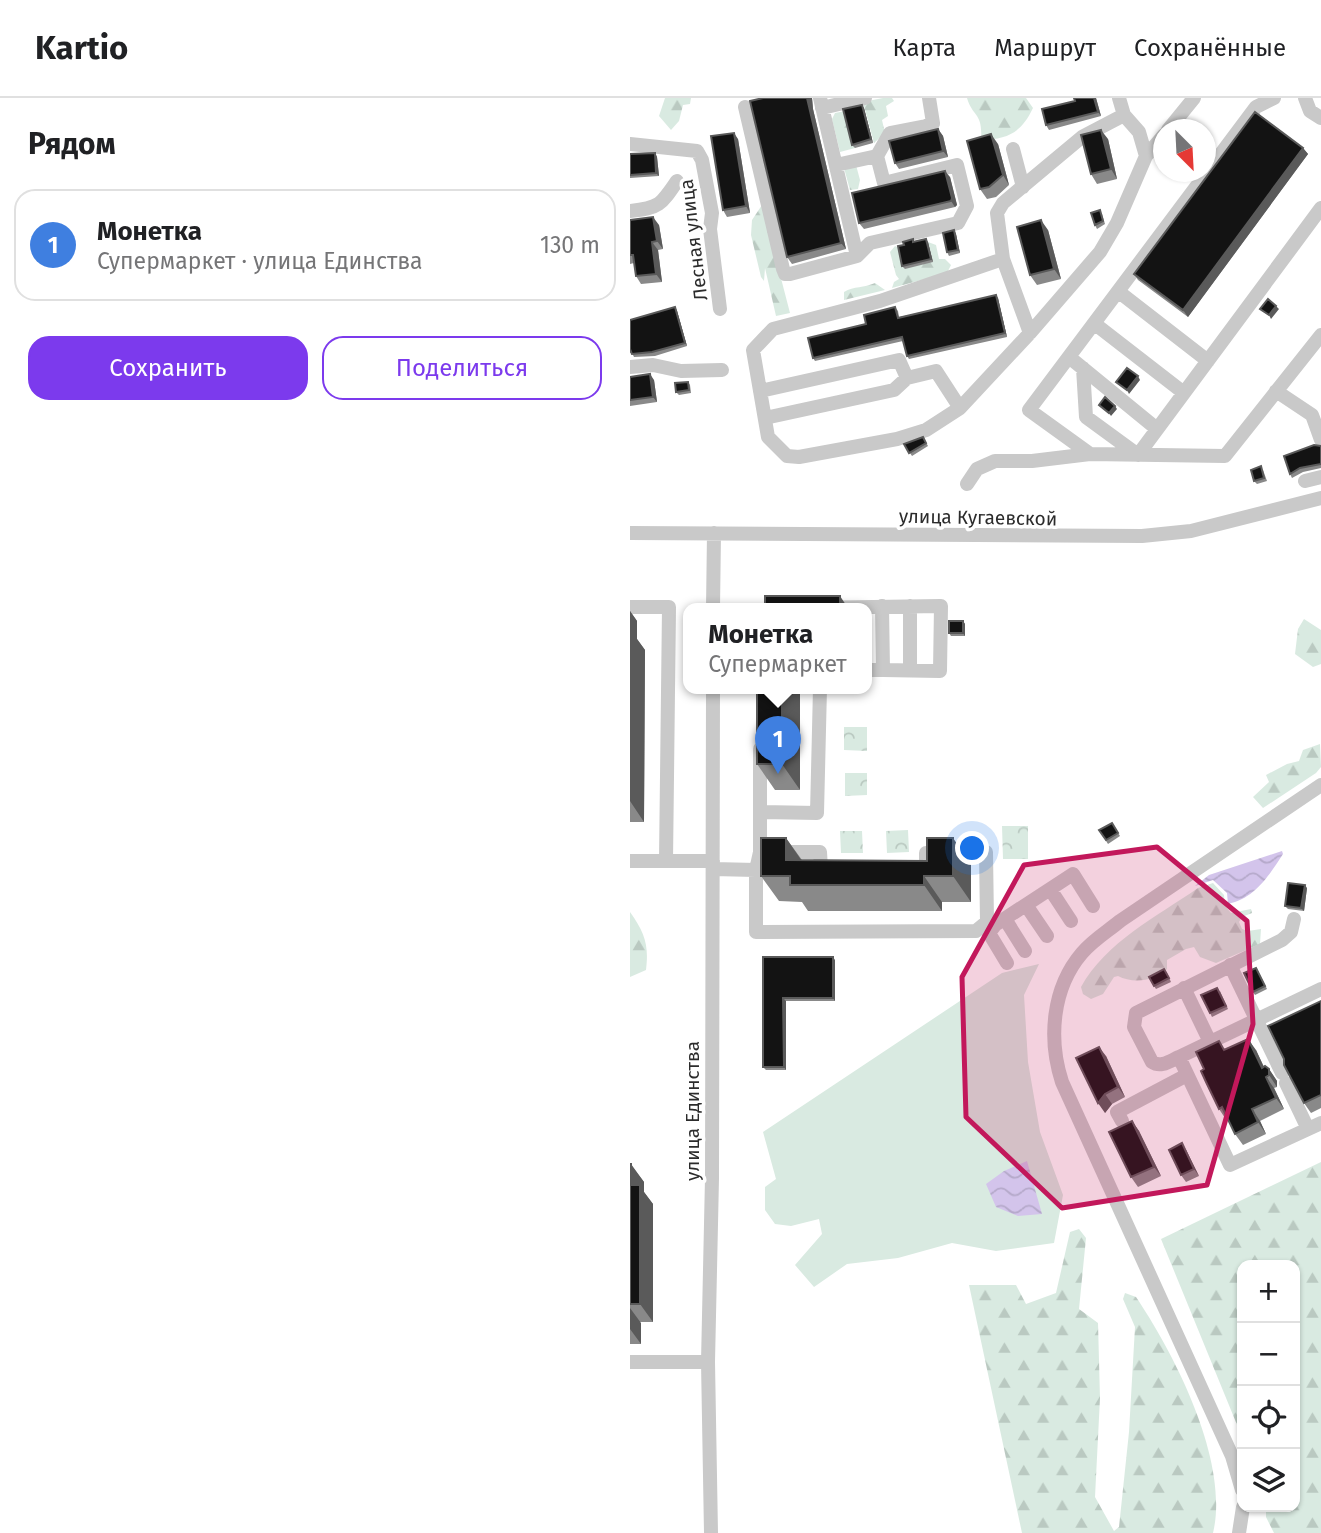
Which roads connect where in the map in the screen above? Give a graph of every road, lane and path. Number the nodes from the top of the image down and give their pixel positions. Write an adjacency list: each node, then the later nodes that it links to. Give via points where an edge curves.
1 (865, 98): 7 (street)
2 (929, 98): 15 (street, via 933,123 890,133)
3 (1119, 98): 9 (street)
4 (1194, 98): 11 (street)
5 (1274, 98): 24 (street, via 1256,107)
6 (1305, 98): 10 (street, via 1310,111)
7 (821, 103): 17 (street)
8 (745, 107): 22 (street, via 785,274)
9 (1124, 115): 16 (street, via 1139,132); 19 (street, via 1083,137)
10 (1321, 118)
11 (1177, 119)
12 (630, 144): 25 (street, Лесная улица, via 696,151 702,160 712,213 709,229)
13 (1153, 148): 16 (street)
14 (1013, 149): 19 (street)
15 (877, 156): 17 (street); 22 (street, via 884,183 957,165 967,206 958,223 870,243)
16 (1146, 156): 27 (street, via 1100,252)
17 (835, 165): 22 (street)
18 (677, 181): 21 (street, via 662,204)
19 (1023, 187): 23 (street, via 997,213)
20 (1321, 208): 30 (street)
21 (630, 211)
22 (857, 256)
23 (1003, 259): 27 (street); 35 (street, via 880,302 773,329 753,350)
24 (1118, 292): 26 (street); 30 (street)
25 (720, 309)
26 (1095, 324): 29 (street); 37 (street)
27 (1030, 333): 38 (street)
28 (1321, 335): 36 (street)
29 (1069, 357): 32 (street); 42 (street, via 1029,410)
30 (1208, 361): 37 (street)
31 (630, 366): 33 (street)
32 (1083, 368): 40 (street); 43 (street, via 1086,417)
33 (722, 370)
34 (907, 378): 35 (street, via 899,360); 38 (street, via 936,371); 39 (street, via 894,390)
35 (760, 391): 39 (street)
36 (1276, 391): 41 (street, via 1312,415); 43 (street, via 1225,456)
37 (1184, 393): 40 (street)
38 (960, 408): 39 (street, via 926,430 897,439 799,457 787,456 768,437)
39 (765, 418)
40 (1157, 429): 43 (street)
41 (1321, 440)
42 (1090, 454): 43 (street); 46 (street, via 995,461 977,469)
43 (1138, 455)
44 (1321, 477): 45 (street)
45 (1305, 481)
46 (967, 484)
47 (1321, 498): 49 (street, улица Кугаевской, via 1191,531 1142,536)
48 (630, 533): 49 (street, улица Кугаевской)
49 (713, 533): 50 (street)
50 (713, 603)
51 (872, 606): 52 (street)
52 (882, 606): 53 (street); 56 (street)
53 (910, 606): 57 (street); 57 (street, via 941,606 940,671)
54 (630, 607): 65 (street, via 669,607)
55 (872, 670): 56 (street)
56 (883, 670): 57 (street)
57 (910, 670)
58 (713, 694): 66 (street, улица Единства)
59 (820, 694): 62 (street, via 817,813)
60 (760, 733): 62 (street)
61 (1321, 785): 90 (street, via 1099,938 1082,953 1063,985 1055,1012 1054,1051 1062,1082)
62 (760, 812): 63 (street)
63 (760, 852): 68 (street, via 820,852 821,869); 69 (street)
64 (630, 861): 65 (street)
65 (666, 861): 66 (street)
66 (713, 865): 69 (street); 89 (street, улица Единства)
67 (900, 868): 75 (street, via 926,868 926,853 986,852)
68 (847, 869)
69 (756, 870): 75 (street, via 757,932 976,931)
70 (1051, 889): 71 (street); 72 (street, via 1073,874); 74 (street)
71 (1026, 905): 75 (street); 76 (street)
72 (1093, 906)
73 (1294, 919): 79 (street, via 1291,932 1282,940)
74 (1071, 920)
75 (996, 922): 77 (street); 78 (street, via 989,933)
76 (1047, 936)
77 (1026, 951)
78 (1007, 962)
79 (1230, 965): 80 (street); 82 (street)
80 (1184, 988): 83 (street); 84 (street, via 1141,1009 1134,1019 1152,1062 1163,1064)
81 (1321, 989): 82 (street)
82 (1256, 1020): 83 (street); 87 (street, via 1284,1078)
83 (1210, 1042): 84 (street)
84 (1179, 1057): 85 (street)
85 (1187, 1075): 86 (street, via 1117,1112); 87 (street, via 1230,1165)
86 (1122, 1121)
87 (1315, 1126)
88 (630, 1362): 89 (street)
89 (708, 1362): 92 (street, улица Единства)
90 (1237, 1473)
91 (1242, 1512): 93 (street)
92 (711, 1533)
93 (1239, 1533)

